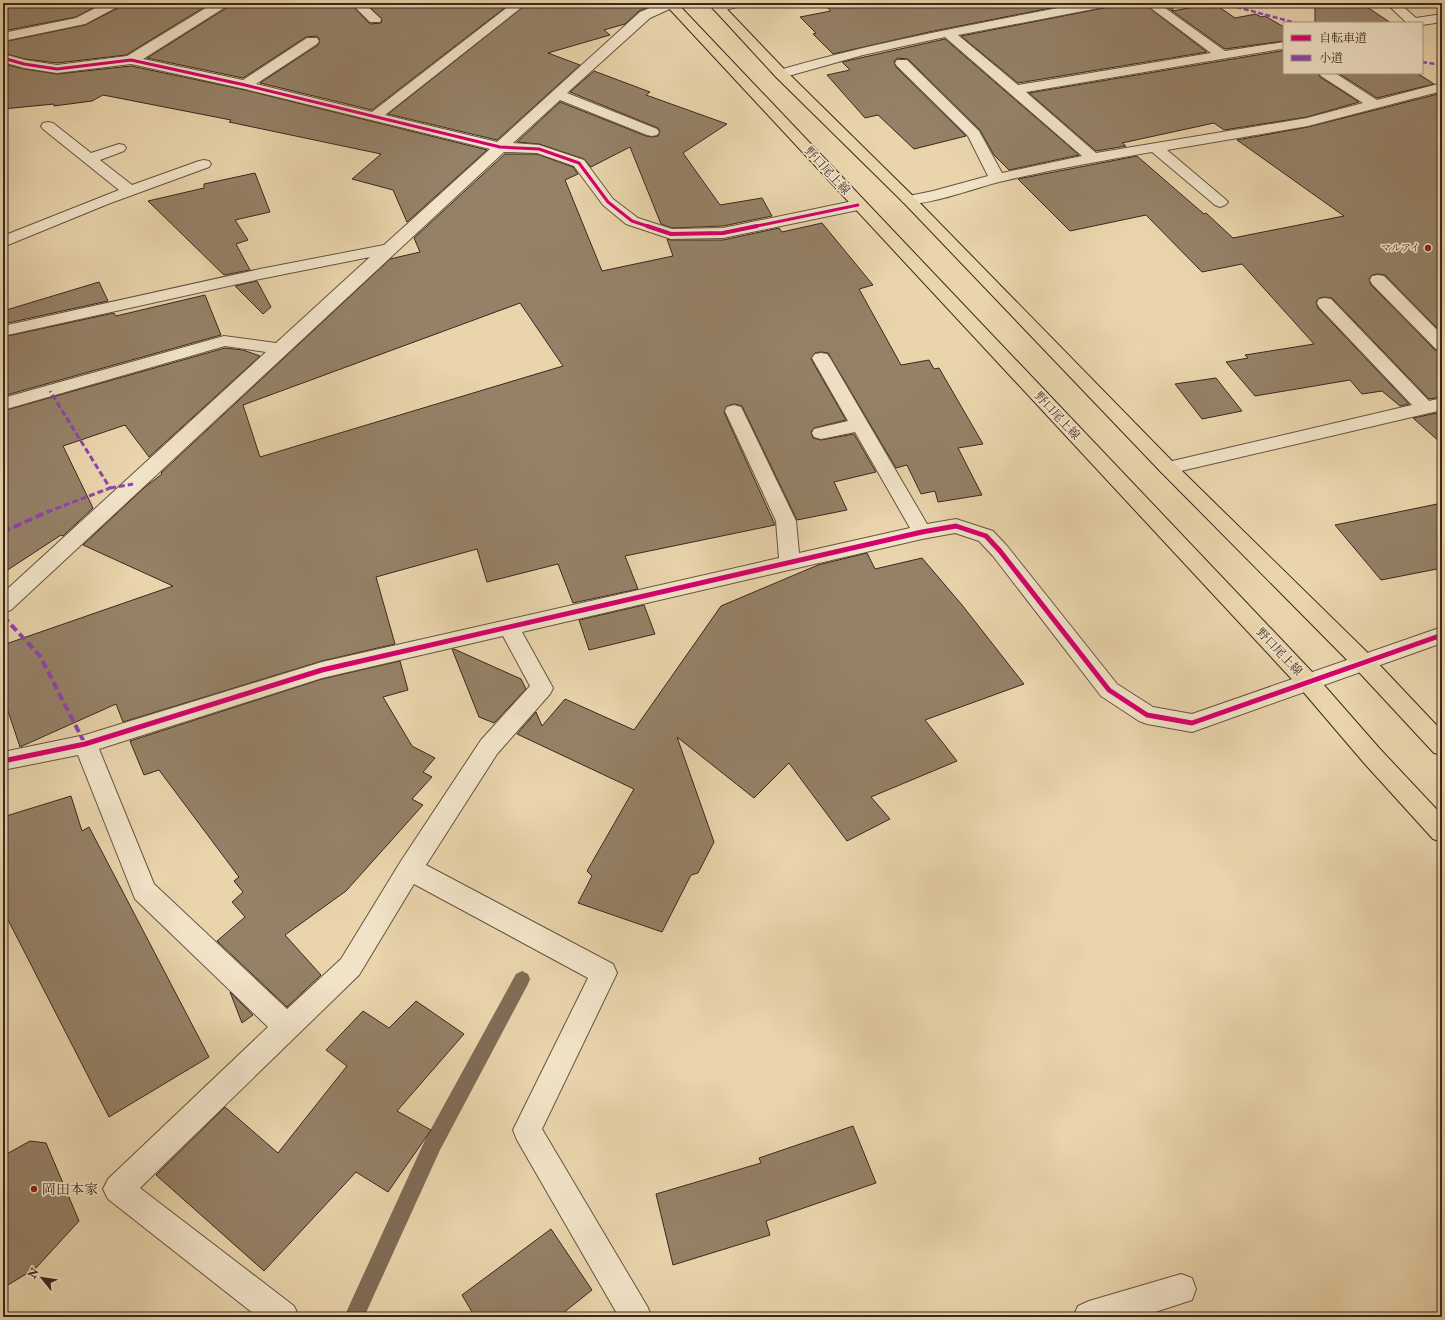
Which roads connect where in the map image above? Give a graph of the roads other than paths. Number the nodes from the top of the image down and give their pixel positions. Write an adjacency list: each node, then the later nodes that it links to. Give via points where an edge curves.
1 (115, 3): 15 (street, via 80,21)
2 (223, 3): 20 (street)
3 (357, 3): 13 (street)
4 (521, 3): 30 (street)
5 (670, 3): 27 (street, via 646,15); 44 (main road, 野口尾上線)
6 (736, 3): 10 (street)
7 (1104, 3): 11 (street)
8 (1150, 3): 18 (street)
9 (1392, 3): 12 (street, via 1413,22)
10 (716, 5): 22 (main road)
11 (1061, 7): 14 (street)
12 (1442, 18)
13 (375, 19)
14 (948, 33): 22 (street, via 825,60); 26 (street)
15 (3, 37)
16 (312, 41): 24 (street)
17 (1283, 46): 18 (street)
18 (1222, 55): 26 (street)
19 (3, 58): 20 (street, via 57,69)
20 (132, 60): 24 (street)
21 (902, 63): 40 (street, via 974,134)
22 (781, 74): 42 (main road)
23 (1328, 74): 28 (street)
24 (245, 85): 30 (street)
25 (1442, 87): 28 (street)
26 (1014, 90): 38 (street)
27 (559, 95): 31 (street); 34 (street)
28 (1375, 105): 36 (street, via 1308,122)
29 (634, 113): 31 (street)
30 (375, 116): 34 (street)
31 (622, 120): 33 (street)
32 (48, 126): 37 (street)
33 (652, 132)
34 (500, 147): 44 (street, via 538,149 579,163 608,202 632,221 671,234 723,233); 46 (street)
35 (118, 148): 37 (street)
36 (1156, 148): 38 (street); 43 (street)
37 (90, 158): 41 (street)
38 (1093, 158): 40 (street)
39 (204, 164): 41 (street)
40 (997, 178): 42 (street)
41 (129, 190): 45 (street)
42 (909, 200): 58 (main road)
43 (1220, 202)
44 (858, 205): 65 (main road, 野口尾上線)
45 (3, 242)
46 (389, 249): 49 (street, via 283,269); 51 (street)
47 (1378, 280): 50 (street)
48 (1325, 303): 54 (street)
49 (3, 331)
50 (1442, 345)
51 (280, 349): 53 (street, via 224,341); 61 (street)
52 (821, 358): 56 (street)
53 (3, 404)
54 (1433, 406): 58 (street)
55 (734, 412): 60 (street, via 786,521)
56 (859, 425): 57 (street); 59 (street)
57 (821, 433)
58 (1168, 468): 64 (main road)
59 (922, 532): 60 (street); 65 (street, via 956,526 986,536 1109,690 1147,716 1192,723)
60 (790, 562): 62 (street)
61 (3, 605)
62 (509, 627): 66 (street, via 322,670); 70 (street, via 542,688 489,746)
63 (1442, 635): 64 (street)
64 (1364, 664): 65 (street); 67 (main road)
65 (1308, 682): 69 (main road, 野口尾上線)
66 (85, 744): 68 (street); 71 (street, via 144,891)
67 (1442, 746)
68 (3, 761)
69 (1442, 832)
70 (410, 869): 71 (street, via 350,967); 74 (street, via 604,973 528,1130)
71 (287, 1027): 73 (street, via 118,1189)
72 (1181, 1289): 75 (street)
73 (283, 1317)
74 (636, 1317)
75 (1089, 1317)

